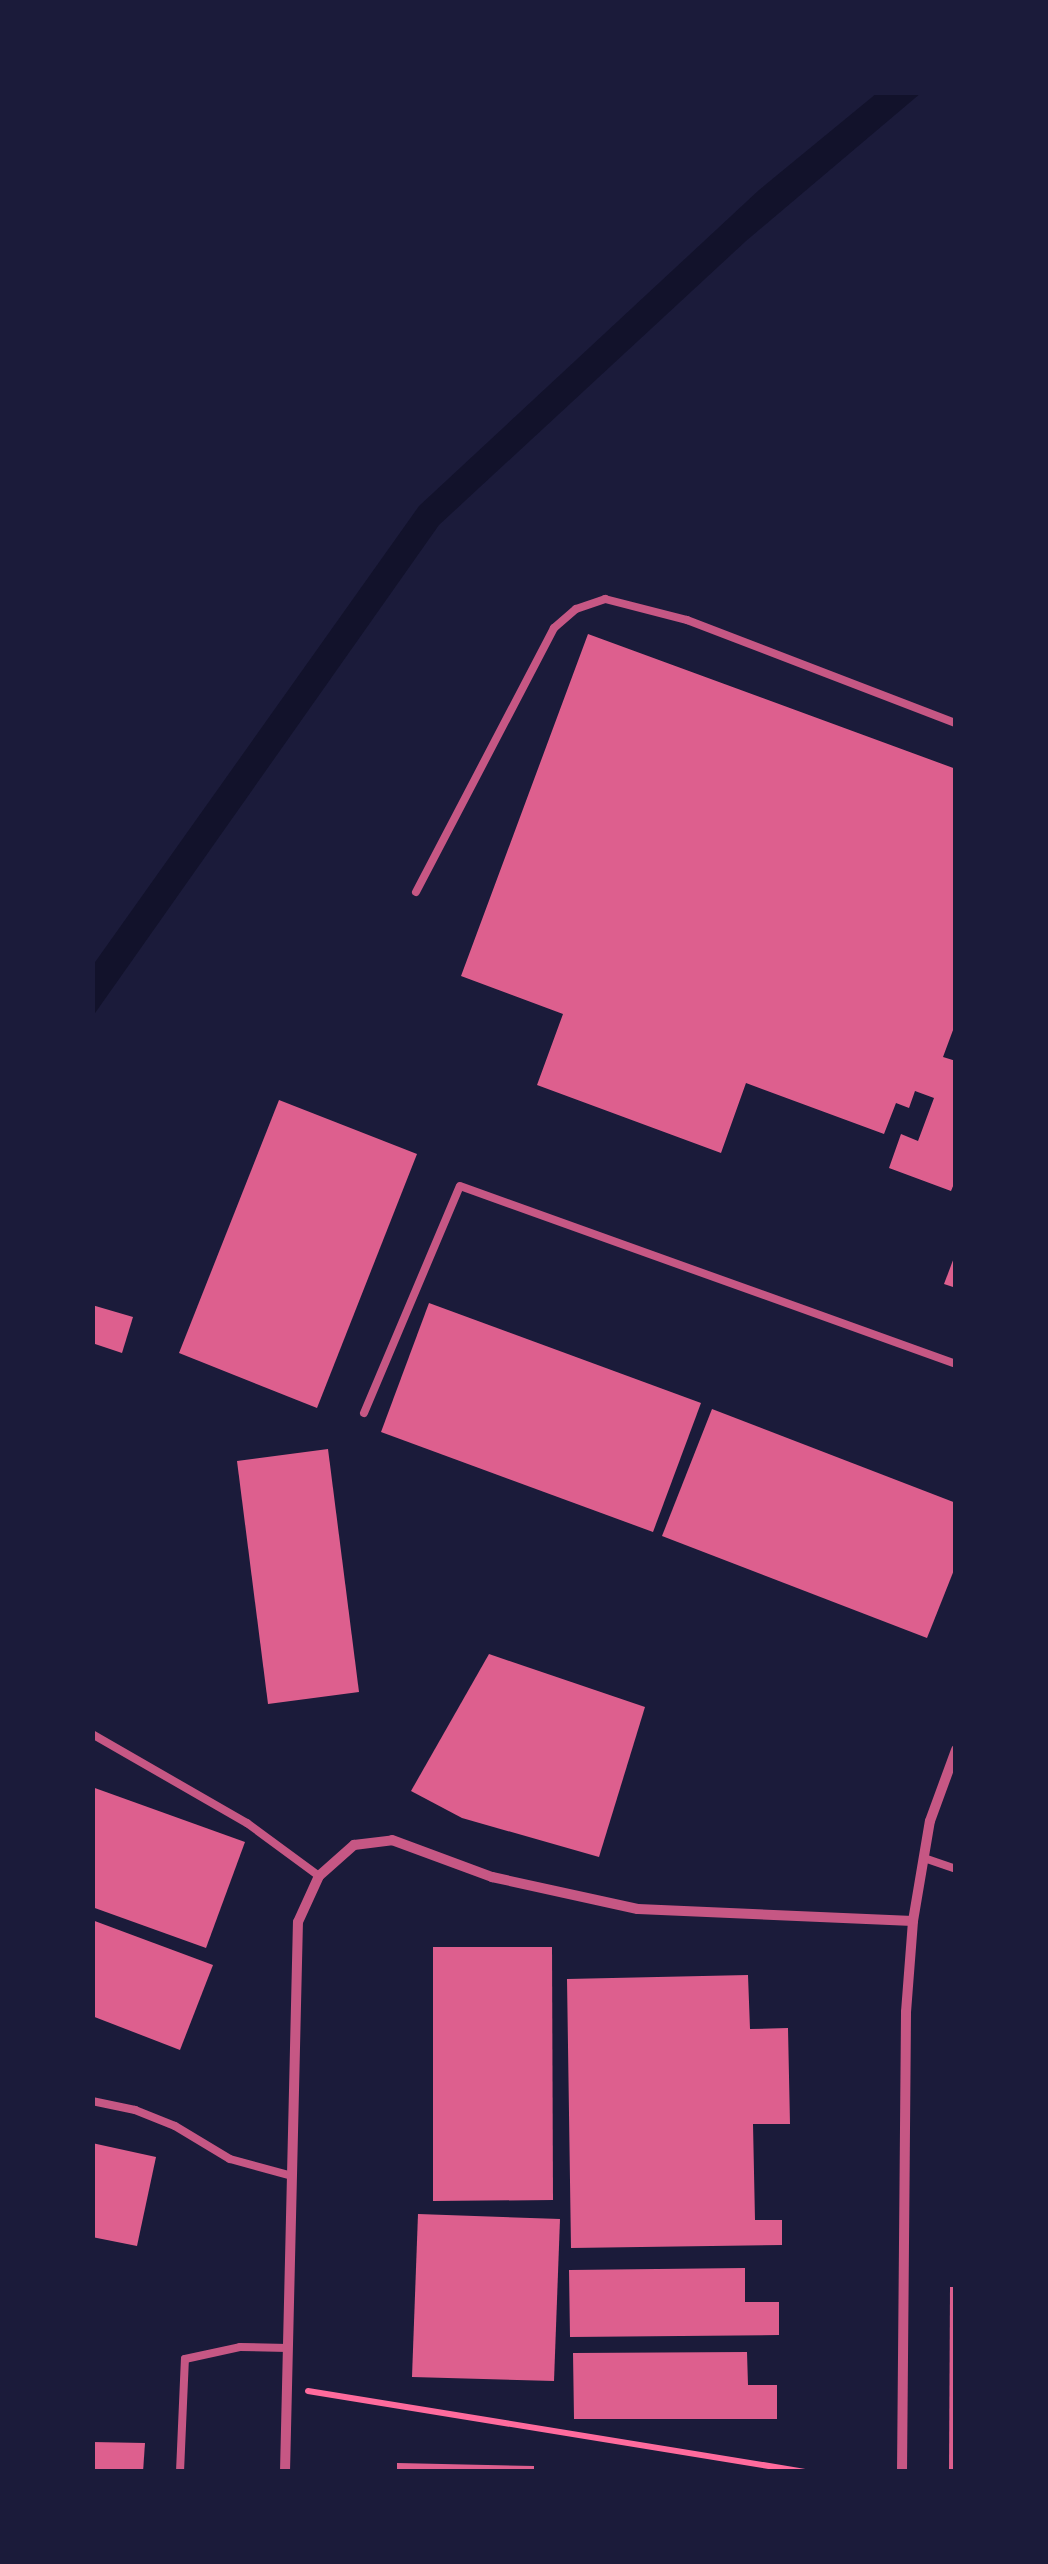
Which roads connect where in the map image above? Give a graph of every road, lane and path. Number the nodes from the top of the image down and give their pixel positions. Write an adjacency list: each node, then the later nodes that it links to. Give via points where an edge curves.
1 (956, 723): 2 (lane, via 687,620 605,599 576,609 554,628)
2 (416, 892)
3 (956, 1364): 4 (lane, via 460,1186)
4 (364, 1413)
5 (92, 1734): 9 (lane, via 247,1822)
6 (956, 1750): 7 (street)
7 (924, 1858): 8 (lane); 10 (street)
8 (956, 1869)
9 (319, 1876): 10 (street, via 354,1845 392,1840 492,1876 638,1908); 12 (street, via 298,1922)
10 (913, 1921): 18 (street, via 906,2012)
11 (92, 2101): 12 (lane, via 136,2110 230,2160)
12 (292, 2176): 13 (street)
13 (288, 2348): 14 (street); 15 (lane, via 240,2347 185,2359)
14 (286, 2388): 16 (street); 17 (path)
15 (180, 2472)
16 (285, 2472)
17 (806, 2472)
18 (902, 2472)

